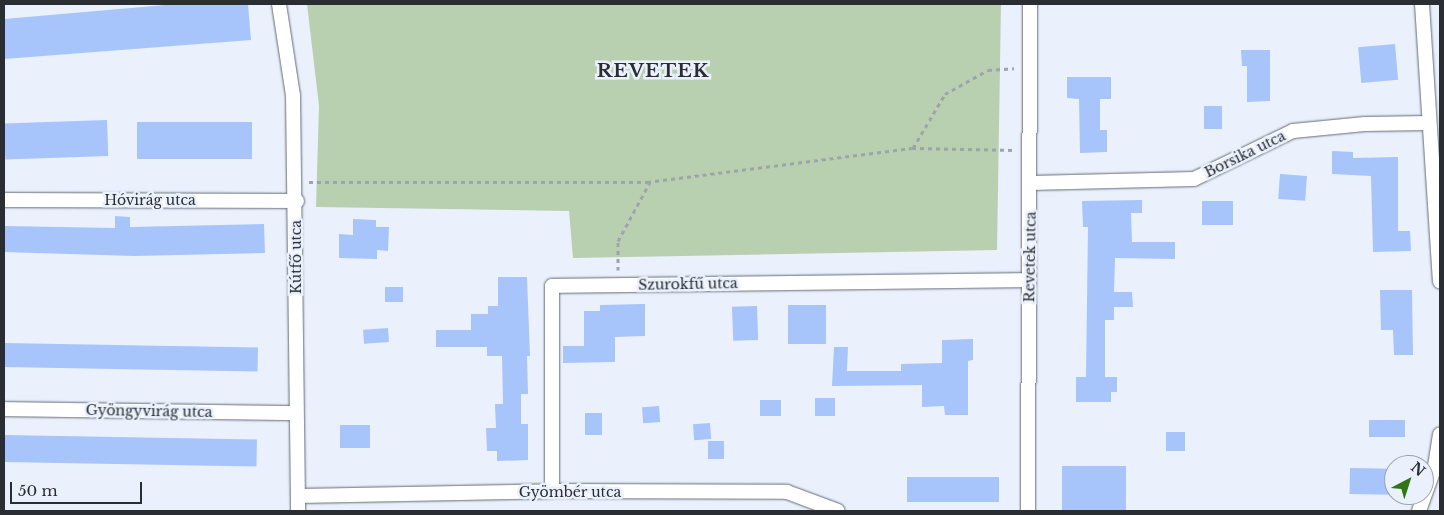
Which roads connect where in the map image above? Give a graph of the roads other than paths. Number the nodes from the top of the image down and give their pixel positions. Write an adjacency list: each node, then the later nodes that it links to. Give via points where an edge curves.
1 (278, 4): 7 (street, Kútfő utca, via 293,95)
2 (1030, 4): 5 (street, Revetek utca)
3 (1422, 4): 4 (street)
4 (1429, 123): 5 (street, Borsika utca, via 1365,124 1292,131 1194,179); 9 (street)
5 (1031, 183): 8 (street, Revetek utca)
6 (4, 200): 7 (street, Hóvirág utca)
7 (296, 201): 11 (street, Kútfő utca)
8 (1029, 280): 13 (street, Szurokfű utca, via 552,286); 17 (street, Revetek utca)
9 (1440, 281)
10 (4, 409): 11 (street, Gyöngyvirág utca)
11 (295, 413): 14 (street, Kútfő utca)
12 (1440, 434): 18 (street, via 1436,466)
13 (552, 491): 14 (street, Gyömbér utca); 16 (street, Gyömbér utca, via 788,492)
14 (299, 496): 15 (street, Kútfő utca)
15 (298, 511)
16 (838, 511)
17 (1028, 511)
18 (1419, 511)

